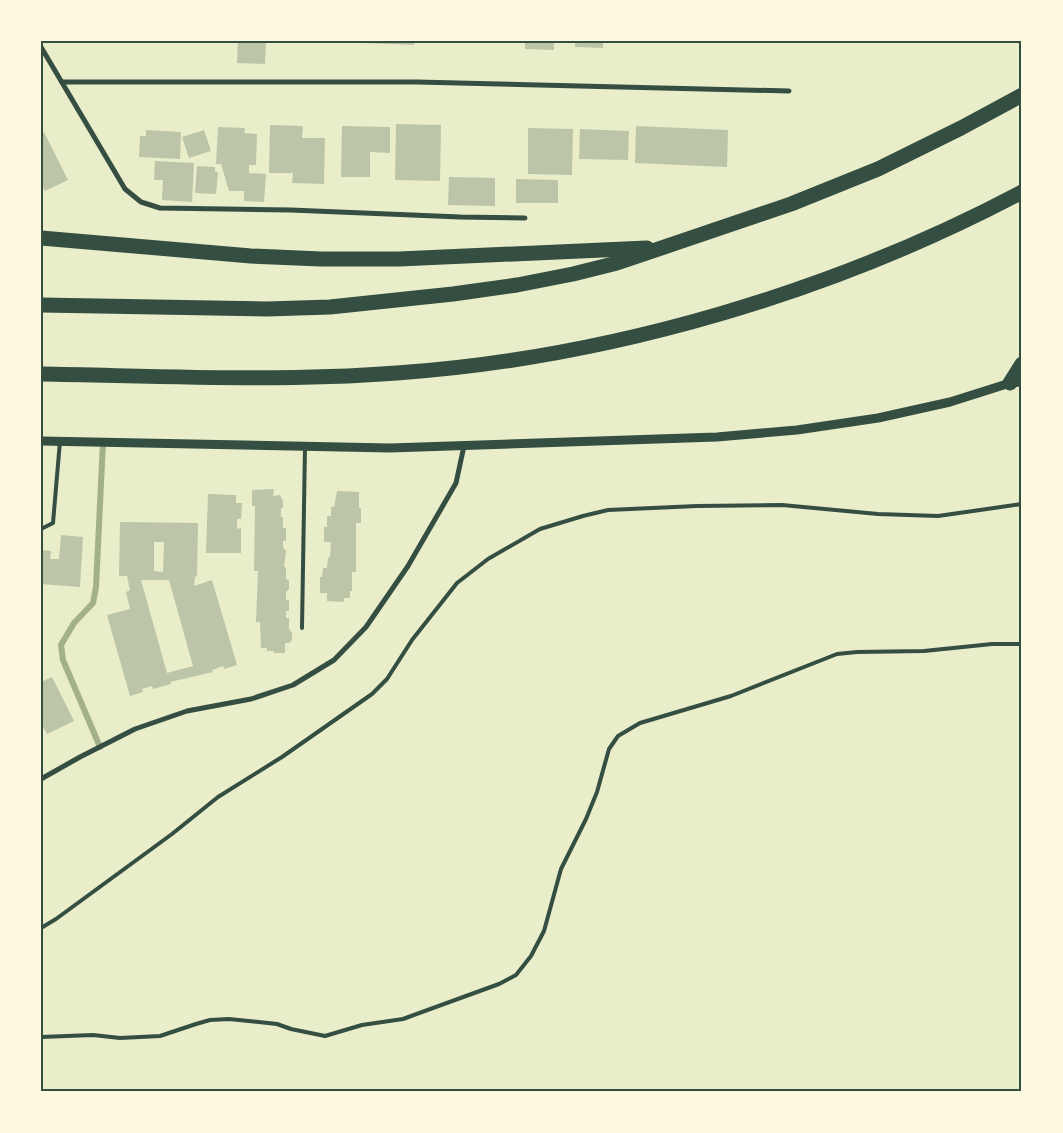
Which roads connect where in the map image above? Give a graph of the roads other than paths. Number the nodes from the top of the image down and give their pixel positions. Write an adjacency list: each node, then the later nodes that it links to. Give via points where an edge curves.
1 (41, 47): 2 (street)
2 (62, 82): 3 (street, via 417,82); 6 (street, via 125,189 141,202 160,208)
3 (790, 91)
4 (1022, 95): 8 (highway, via 878,169 791,204)
5 (1022, 192): 11 (highway, via 913,245 803,287 680,324 557,353 452,368 327,377)
6 (525, 218)
7 (41, 238): 8 (highway, via 321,259 399,259)
8 (664, 247): 9 (highway, via 617,263 545,280 388,302 267,309)
9 (41, 305)
10 (1022, 364): 12 (highway)
11 (41, 374)
12 (1018, 379): 16 (street, via 950,402 878,418 797,430 707,437)
13 (41, 441): 14 (street)
14 (60, 442): 15 (street); 18 (lane, via 53,523)
15 (305, 446): 16 (street); 19 (lane)
16 (464, 446): 21 (street, via 456,483 408,566 366,627 334,660 294,684 251,699 187,711 135,729)
17 (1022, 504): 22 (lane, via 938,516 782,505 704,505 608,510 540,529 488,559 457,583 412,640 387,679 372,694 218,797)
18 (41, 530)
19 (302, 628)
20 (1022, 644): 23 (lane, via 837,654 731,696 640,723 618,736 609,749 586,819 561,869 544,931 516,975 499,984 404,1019 362,1024 324,1036 277,1024 229,1019 210,1020 160,1036)
21 (41, 779)
22 (41, 928)
23 (41, 1038)

